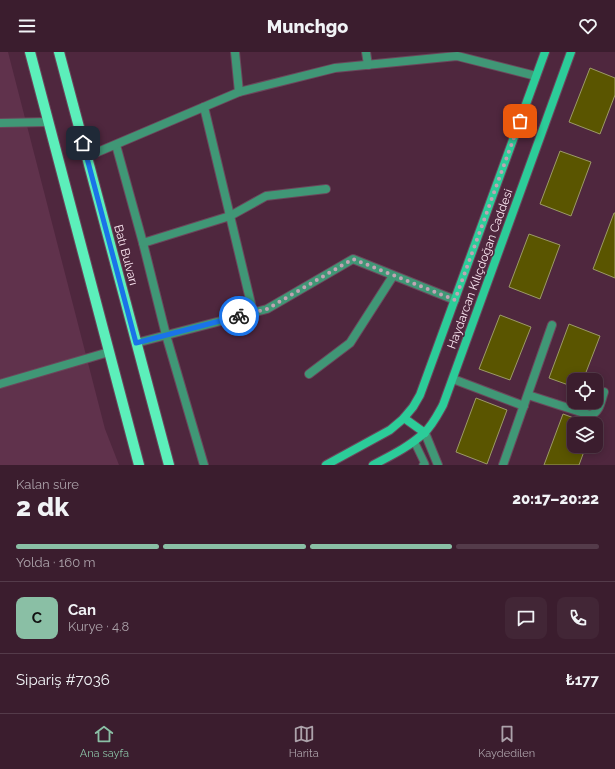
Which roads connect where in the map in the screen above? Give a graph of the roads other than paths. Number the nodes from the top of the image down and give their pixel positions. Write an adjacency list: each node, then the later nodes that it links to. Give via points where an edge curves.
1 (30, 52): 11 (main road)
2 (59, 52): 14 (main road, Batı Bulvarı)
3 (234, 52): 9 (street)
4 (366, 52): 7 (street)
5 (545, 52): 8 (main road, Haydarcan Kılıçdoğan Caddesi)
6 (570, 52): 26 (main road, Haydarcan Kılıçdoğan Caddesi)
7 (368, 65): 8 (street, via 457,56); 9 (street, via 335,68)
8 (536, 76): 19 (main road, Haydarcan Kılıçdoğan Caddesi)
9 (239, 92): 10 (street)
10 (204, 107): 13 (street); 16 (street)
11 (48, 122): 12 (street); 24 (main road)
12 (0, 123)
13 (116, 145): 14 (street); 17 (street)
14 (86, 157): 23 (main road, Batı Bulvarı)
15 (326, 189): 16 (street, via 266,196)
16 (230, 216): 17 (street); 20 (street)
17 (143, 243): 22 (street)
18 (393, 276): 19 (street); 20 (street, via 353,259 267,309); 25 (street, via 350,344)
19 (455, 300): 31 (main road, Haydarcan Kılıçdoğan Caddesi, via 420,395)
20 (253, 312): 22 (street)
21 (552, 325): 29 (street)
22 (166, 335): 23 (street); 36 (street)
23 (136, 343): 35 (main road, Batı Bulvarı)
24 (109, 352): 27 (street); 34 (main road)
25 (309, 374)
26 (453, 379): 30 (street); 32 (main road, Haydarcan Kılıçdoğan Caddesi, via 443,405)
27 (0, 384)
28 (604, 392): 29 (street, via 598,409 590,415)
29 (528, 395): 30 (street)
30 (524, 406): 41 (street)
31 (404, 418): 32 (main road); 37 (main road, Haydarcan Kılıçdoğan Caddesi, via 390,430)
32 (424, 433): 33 (main road, Haydarcan Kılıçdoğan Caddesi); 40 (street)
33 (414, 441): 38 (main road, Haydarcan Kılıçdoğan Caddesi); 39 (lane, via 425,464)
34 (139, 465)
35 (169, 465)
36 (204, 465)
37 (326, 465)
38 (373, 465)
39 (423, 465)
40 (438, 465)
41 (503, 465)

